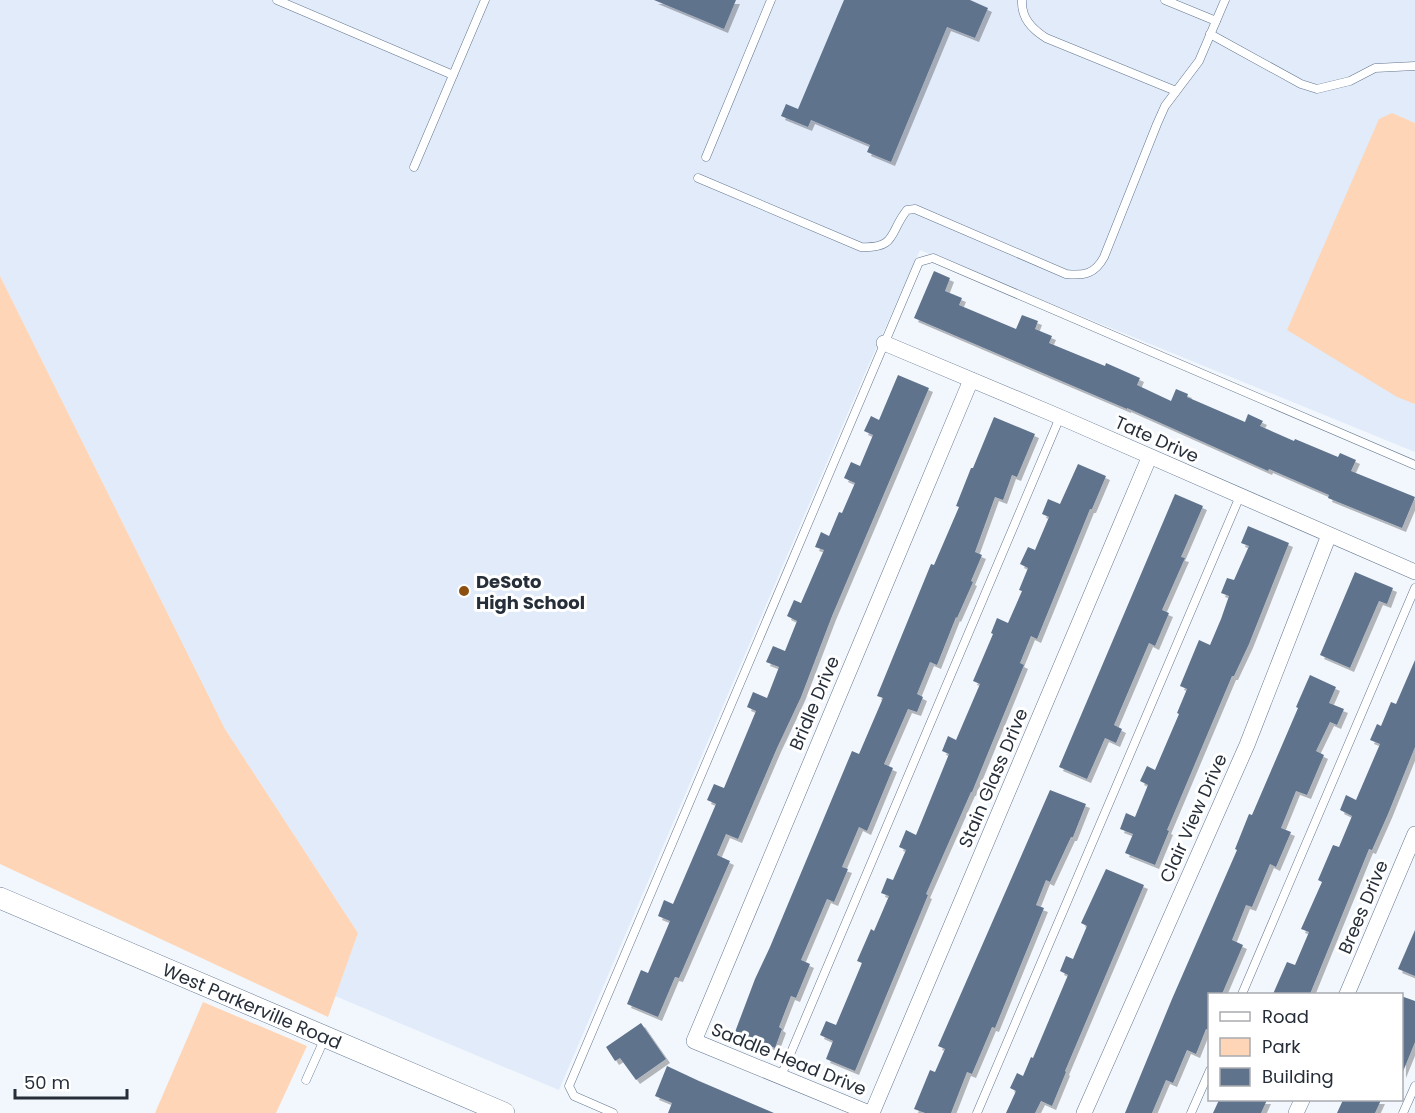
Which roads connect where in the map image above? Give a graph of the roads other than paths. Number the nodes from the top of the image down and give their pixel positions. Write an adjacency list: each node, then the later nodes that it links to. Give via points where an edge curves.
1 (277, 0): 10 (lane)
2 (485, 0): 10 (lane)
3 (771, 0): 12 (lane)
4 (1022, 0): 11 (lane, via 1026,20 1046,38)
5 (1165, 0): 7 (lane)
6 (1225, 0): 7 (lane)
7 (1216, 21): 8 (lane)
8 (1210, 34): 9 (lane, via 1317,89 1350,81 1375,68); 11 (lane, via 1199,61)
9 (1415, 66)
10 (453, 75): 13 (lane)
11 (1176, 91): 14 (lane, via 1157,124 1104,258 1098,268 1083,275 1066,274 915,209 907,210 885,244 861,247)
12 (706, 157)
13 (414, 167)
14 (698, 178)
15 (884, 343): 16 (street, Tate Drive); 19 (lane, via 919,262 933,258); 35 (lane, via 569,1086 574,1096)
16 (971, 380): 17 (street, Tate Drive); 29 (street, Bridle Drive)
17 (1060, 417): 18 (street, Tate Drive); 31 (lane)
18 (1149, 458): 20 (street, Tate Drive); 36 (street, Stain Glass Drive)
19 (1415, 465)
20 (1240, 496): 21 (street, Tate Drive); 37 (lane)
21 (1329, 535): 22 (street, Tate Drive); 38 (street, Clair View Drive, via 1247,745)
22 (1415, 572)
23 (1415, 588): 26 (lane)
24 (1415, 834): 27 (street, Brees Drive)
25 (0, 898): 28 (main road, West Parkerville Road)
26 (1242, 993)
27 (1347, 993)
28 (325, 1038): 32 (lane); 34 (main road, West Parkerville Road)
29 (693, 1041): 31 (street, Saddle Head Drive)
30 (1208, 1072): 39 (lane)
31 (781, 1076): 36 (street, Saddle Head Drive)
32 (306, 1080)
33 (1415, 1086): 40 (lane)
34 (504, 1113)
35 (613, 1113)
36 (871, 1113)
37 (977, 1113)
38 (1084, 1113)
39 (1191, 1113)
40 (1403, 1113)

